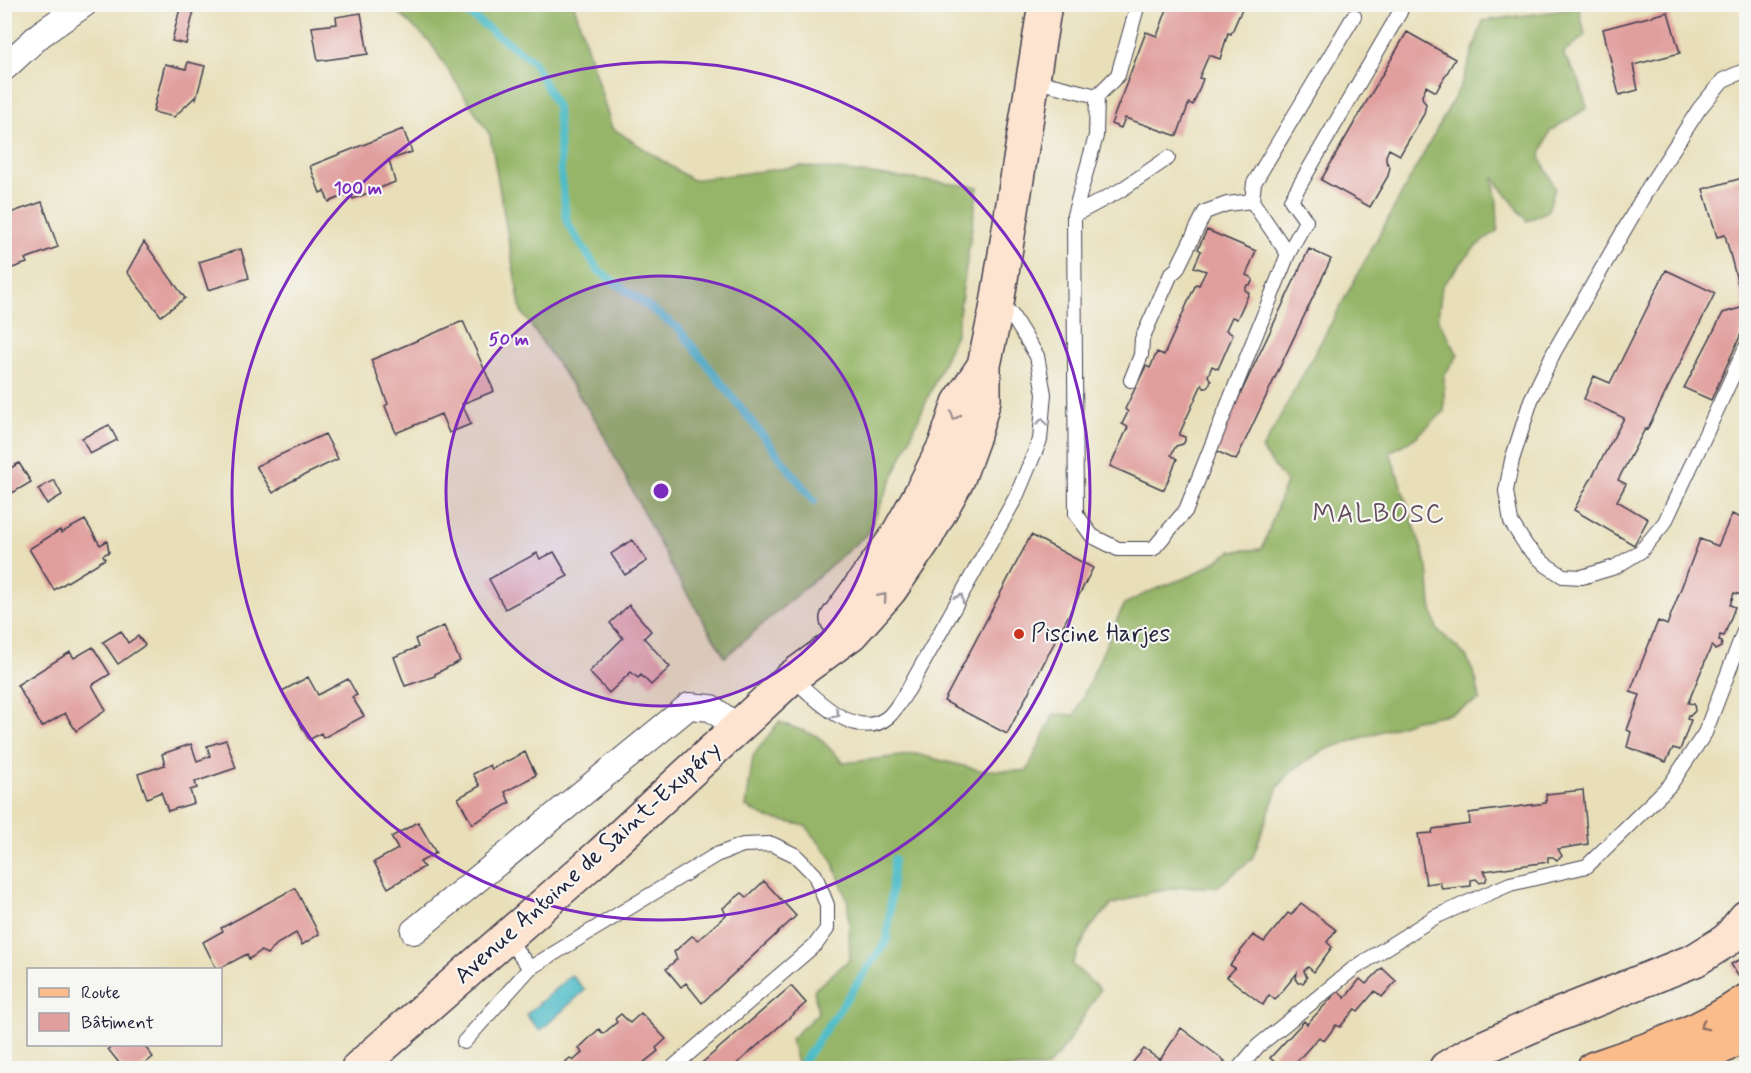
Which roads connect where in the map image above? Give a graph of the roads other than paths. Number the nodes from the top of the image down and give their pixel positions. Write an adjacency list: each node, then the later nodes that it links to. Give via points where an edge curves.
1 (84, 4): 6 (street)
2 (1045, 4): 8 (main road, Avenue Antoine de Saint-Exupéry)
3 (1138, 4): 9 (lane, via 1118,75)
4 (1400, 12): 13 (lane, via 1291,200 1306,221)
5 (1354, 16): 11 (lane, via 1254,183)
6 (4, 68)
7 (1746, 69): 15 (lane, via 1723,80 1699,109 1650,185 1554,352 1531,400 1506,491 1511,522 1527,547 1563,576 1582,577 1614,567 1641,551 1665,522)
8 (1032, 80): 9 (lane); 14 (main road, Avenue Antoine de Saint-Exupéry)
9 (1097, 96): 12 (lane, via 1096,136)
10 (1168, 158): 12 (lane)
11 (1252, 201): 13 (lane); 16 (lane, via 1206,212 1161,296 1142,339 1142,356)
12 (1074, 215): 13 (lane, via 1076,514 1092,536 1118,549 1153,549 1186,510)
13 (1288, 254)
14 (996, 310): 18 (main road, Avenue Antoine de Saint-Exupéry, via 984,365 959,403 945,445 922,491 857,594); 18 (lane, one-way to 14, via 822,706 858,724 876,724 889,716 908,690 1016,497 1040,440 1044,394 1037,356 1011,314)
15 (1746, 347)
16 (1131, 380)
17 (1746, 626): 29 (lane, via 1705,733 1670,785 1587,866 1510,884 1436,916 1353,969 1258,1046)
18 (792, 676): 19 (main road, Avenue Antoine de Saint-Exupéry)
19 (738, 728): 21 (street, via 711,708 689,706); 22 (main road, Avenue Antoine de Saint-Exupéry)
20 (1746, 917): 30 (main road, via 1727,940 1695,960 1545,1020)
21 (414, 931)
22 (506, 937): 23 (lane); 27 (main road, Avenue Antoine de Saint-Exupéry)
23 (530, 968): 26 (lane); 28 (lane, via 716,855 743,845 772,844 795,855 815,875 827,905 827,929 816,944)
24 (1746, 1001): 31 (main road, one-way to 31, via 1669,1042)
25 (1746, 1034): 32 (main road, via 1696,1061)
26 (464, 1042)
27 (370, 1058)
28 (672, 1068)
29 (1239, 1068)
30 (1446, 1068)
31 (1594, 1068)
32 (1674, 1068)

